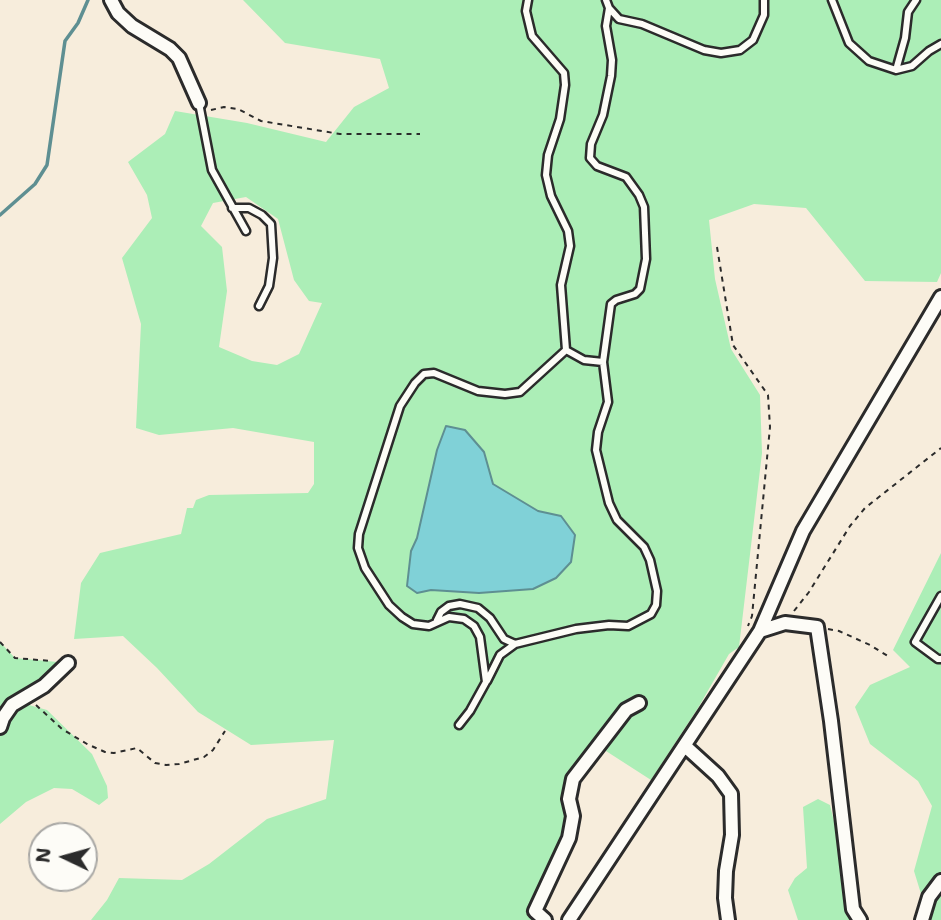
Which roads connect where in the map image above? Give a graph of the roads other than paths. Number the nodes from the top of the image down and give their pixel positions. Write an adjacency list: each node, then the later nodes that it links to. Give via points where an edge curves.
1 (111, 0): 10 (street, via 132,26 179,58)
2 (528, 0): 15 (lane, via 532,36 564,73 560,119 546,175 570,246 561,285)
3 (606, 0): 7 (lane)
4 (764, 0): 7 (lane, via 764,15 753,40 740,50 721,53 619,19)
5 (832, 0): 9 (lane, via 849,43 869,61)
6 (916, 0): 9 (lane, via 908,12)
7 (609, 8): 16 (lane, via 606,26 611,76 590,158 597,166 626,177 639,195 644,207 646,259 640,289 611,304)
8 (941, 44): 9 (lane, via 912,66)
9 (896, 70)
10 (200, 108): 11 (lane, via 212,170)
11 (232, 208): 12 (lane); 14 (lane, via 249,208 271,224 269,286)
12 (246, 231)
13 (941, 297): 19 (street, via 803,531)
14 (259, 306)
15 (566, 350): 16 (lane, via 584,360); 18 (lane, via 520,392 478,391 434,373 424,374 400,406 358,548 365,568 402,617 413,624)
16 (603, 362): 20 (lane, via 608,402 596,450 617,520 644,547 650,560 656,605 651,614 628,626 576,629)
17 (941, 596): 21 (lane, via 915,642)
18 (436, 622): 20 (lane, via 449,606 478,608 504,639); 23 (lane, via 449,617 474,626 480,637)
19 (760, 631): 27 (street); 32 (street, via 785,623 817,628 853,909)
20 (515, 644): 23 (lane, via 500,655)
21 (941, 659)
22 (68, 663): 26 (street, via 44,686 12,705)
23 (486, 682): 25 (lane)
24 (639, 703): 29 (street, via 626,710 573,779 569,838 535,911)
25 (459, 725)
26 (0, 727)
27 (685, 746): 30 (street); 31 (street, via 731,794 725,898)
28 (941, 881): 33 (street, via 929,897)
29 (545, 920)
30 (569, 920)
31 (728, 920)
32 (860, 920)
33 (922, 920)

